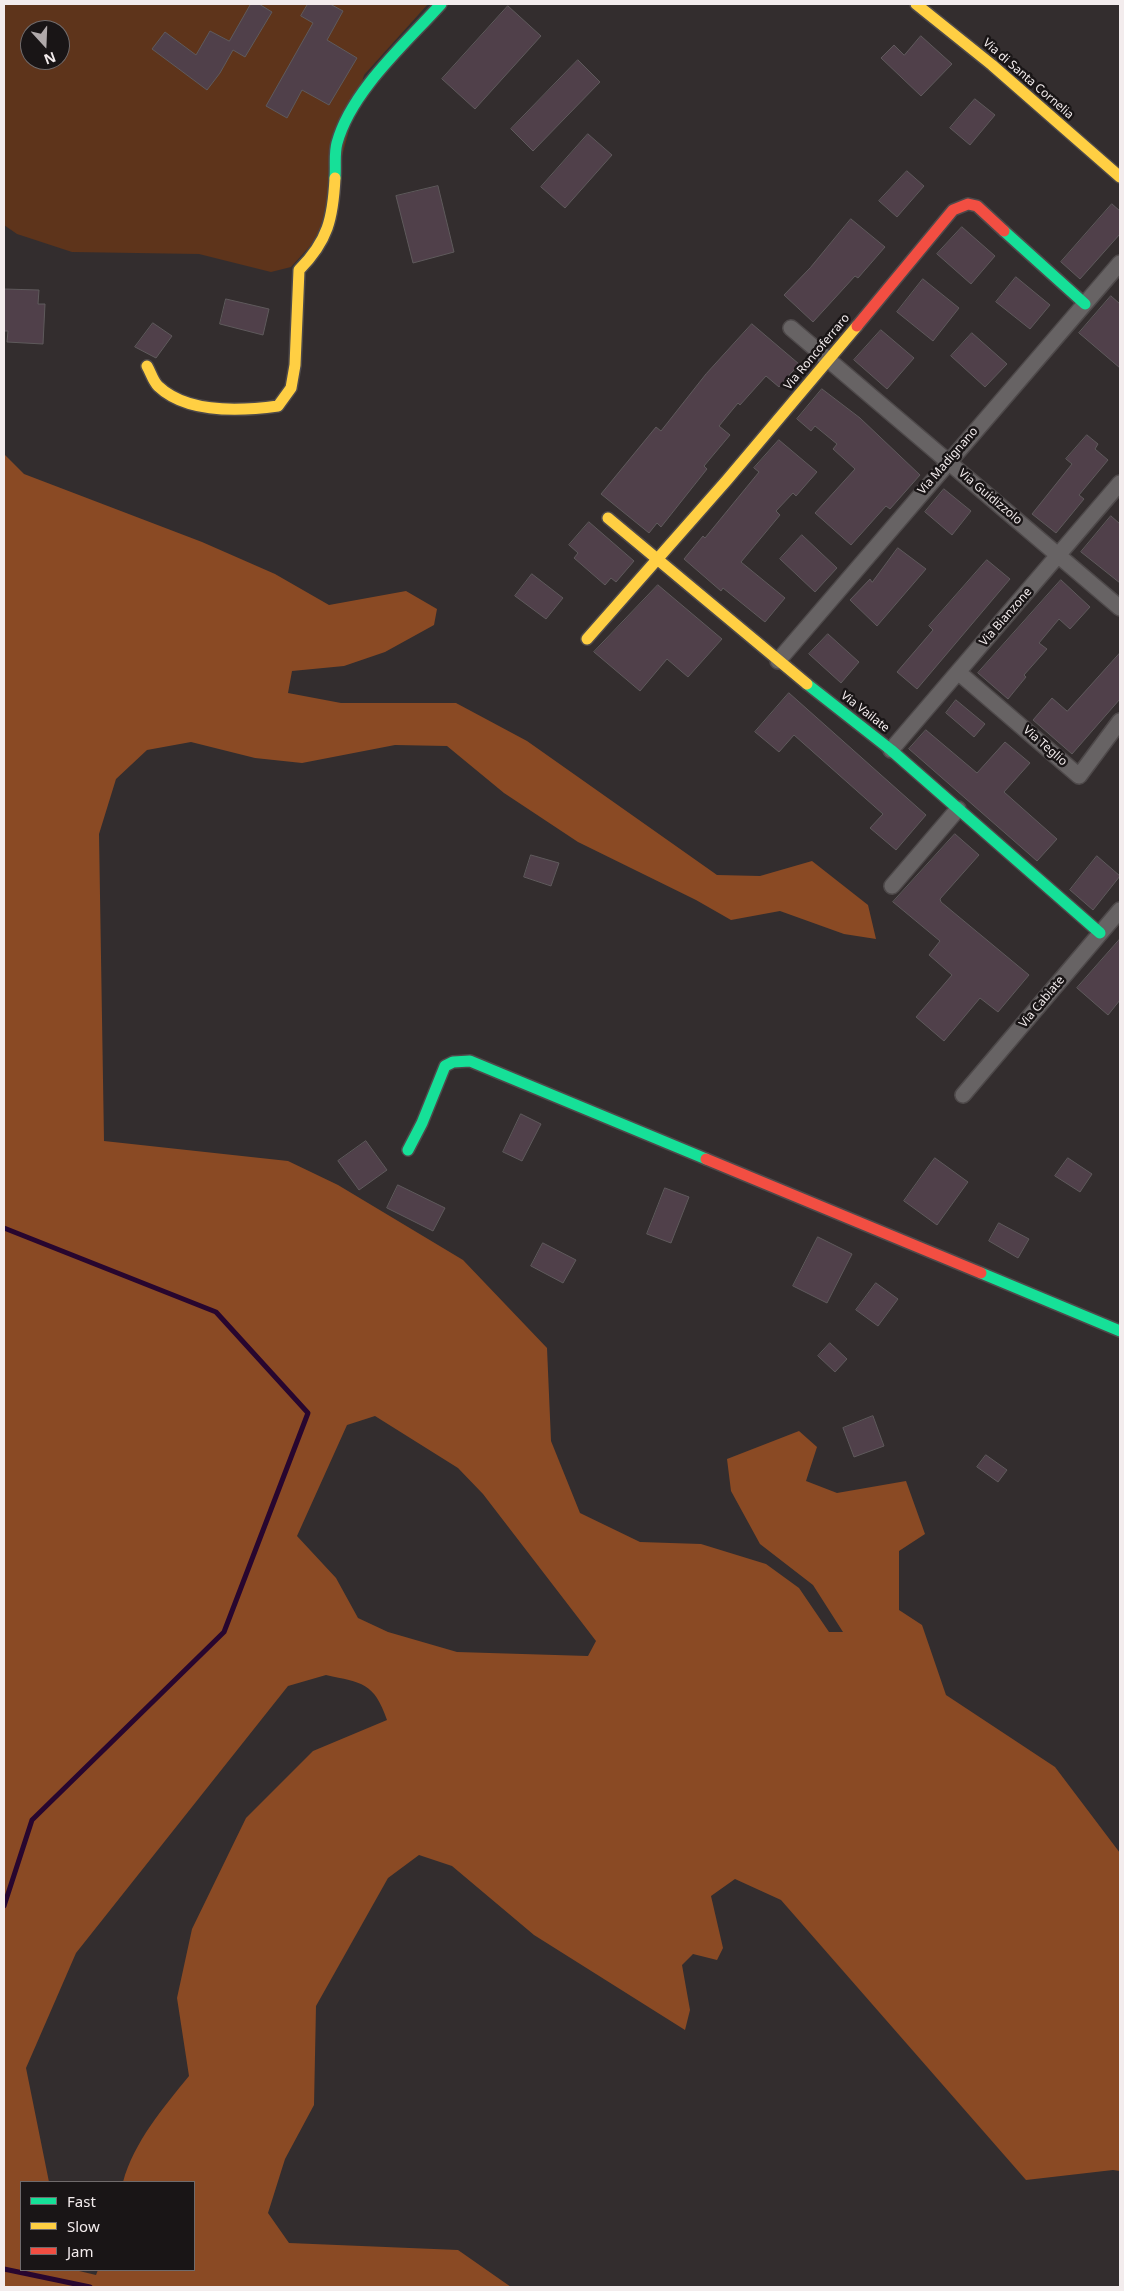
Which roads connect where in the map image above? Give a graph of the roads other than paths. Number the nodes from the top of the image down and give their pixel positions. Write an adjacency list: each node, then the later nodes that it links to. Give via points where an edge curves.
1 (442, 4): 8 (street, via 360,95 337,140 332,218 315,256 299,270 296,365 291,388 278,406 258,409 201,407 170,395 158,386)
2 (916, 4): 3 (street, Via di Santa Cornelia, via 992,65)
3 (1120, 177)
4 (1120, 263): 5 (street, Via Madignano)
5 (1084, 304): 7 (street, Via Roncoferraro, via 977,206 964,204 954,210); 9 (street, Via Madignano)
6 (791, 328): 7 (street, Via Guidizzolo)
7 (829, 360): 9 (street, Via Guidizzolo); 13 (street, Via Roncoferraro)
8 (147, 366)
9 (948, 461): 12 (street, Via Guidizzolo); 16 (street, Via Madignano)
10 (1120, 483): 12 (street, Via Bianzone)
11 (608, 518): 13 (street, Via Vailate)
12 (1058, 556): 14 (street, Via Guidizzolo); 17 (street, Via Bianzone)
13 (658, 560): 15 (street, Via Roncoferraro); 16 (street, Via Vailate)
14 (1120, 608)
15 (587, 639)
16 (778, 661): 19 (street, Via Vailate)
17 (958, 672): 18 (street, Via Teglio, via 1079,776); 19 (street, Via Bianzone)
18 (1120, 721)
19 (891, 750): 20 (street, Via Vailate)
20 (958, 809): 21 (street); 23 (street, Via Vailate)
21 (892, 886)
22 (1120, 910): 23 (street, Via Cabiate)
23 (1100, 933): 24 (street, Via Cabiate)
24 (964, 1095)
25 (408, 1150): 26 (street, via 445,1066 470,1060)
26 (1120, 1332)

